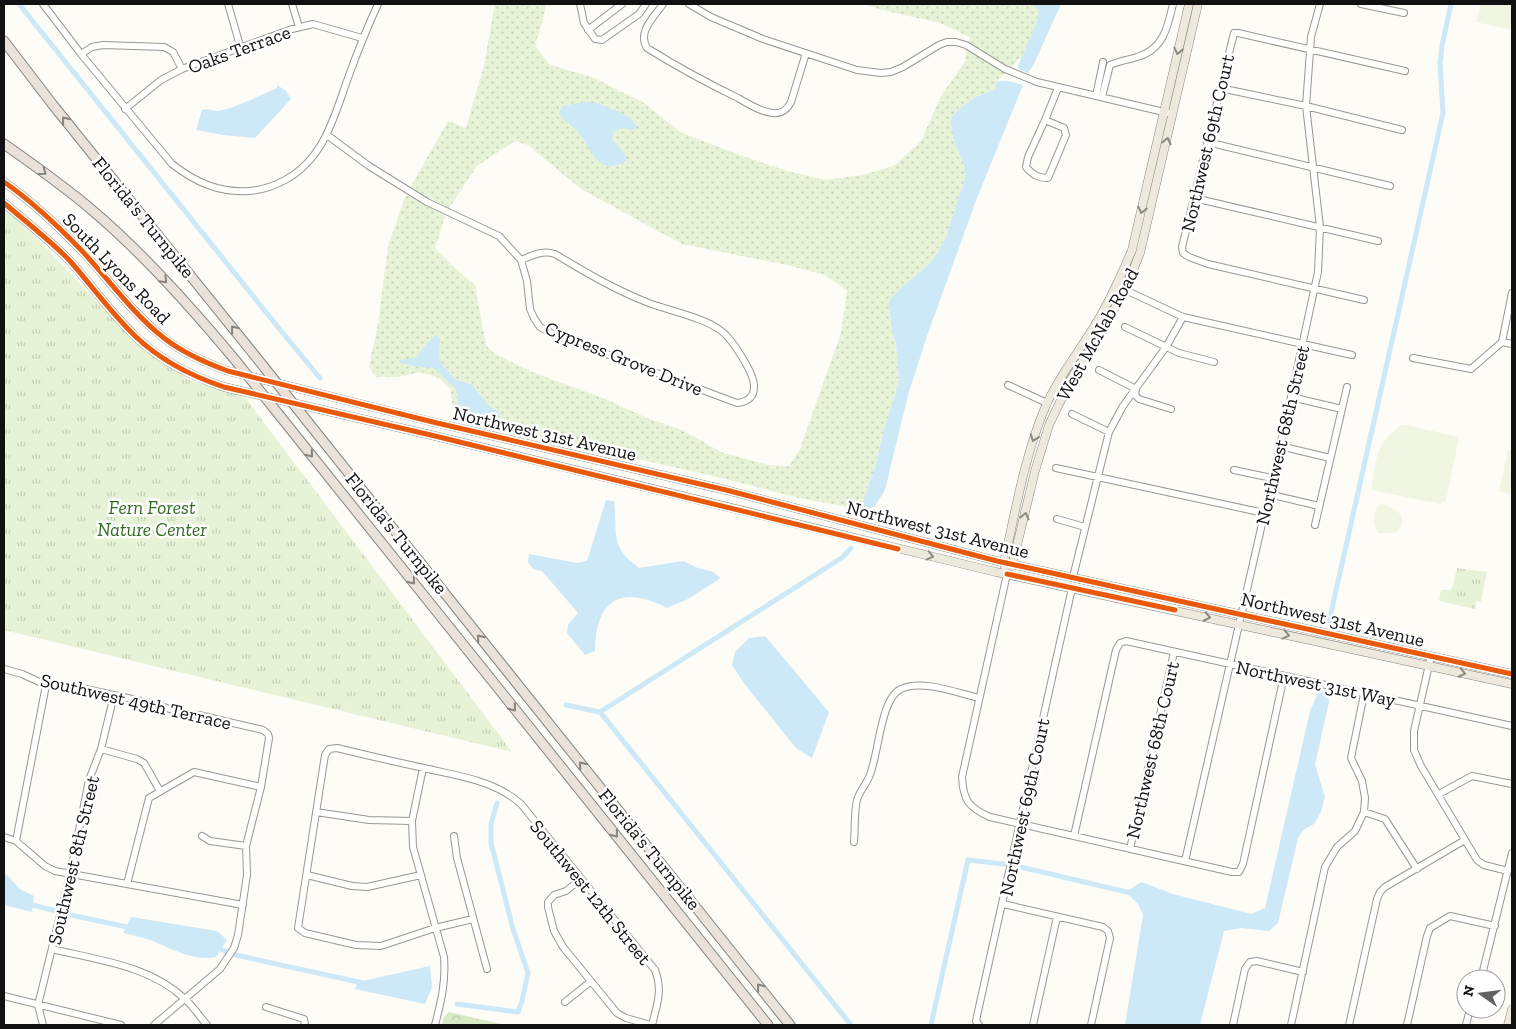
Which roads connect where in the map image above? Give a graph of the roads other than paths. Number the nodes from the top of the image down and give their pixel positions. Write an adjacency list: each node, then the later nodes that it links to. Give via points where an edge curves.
1 (43, 4): 24 (street)
2 (228, 4): 21 (street)
3 (292, 4): 16 (street)
4 (378, 4): 18 (street)
5 (580, 4): 17 (street)
6 (622, 4): 17 (street)
7 (646, 4): 17 (street, via 639,14 605,39 595,39)
8 (662, 4): 23 (street, via 642,34 647,48 762,110 781,113 787,110)
9 (689, 4): 23 (street, via 763,39)
10 (1173, 4): 30 (street, via 1168,27 1151,52 1107,64)
11 (1189, 4): 33 (main road, West McNab Road, one-way to 33)
12 (1198, 4): 34 (main road, West McNab Road)
13 (1320, 4): 22 (street, Northwest 68th Street)
14 (1361, 4): 15 (street)
15 (1404, 14)
16 (299, 27): 18 (street, Oaks Terrace, via 313,24); 21 (street, Oaks Terrace)
17 (588, 30)
18 (362, 38): 37 (street)
19 (4, 41): 25 (highway, Florida's Turnpike)
20 (4, 47): 25 (highway)
21 (241, 49): 26 (street, Oaks Terrace)
22 (1309, 49): 27 (street); 29 (street, Northwest 69th Court, via 1234,33); 31 (street, Northwest 68th Street)
23 (806, 53): 28 (street, via 857,70 881,73 903,67 938,45 956,42 1005,69)
24 (81, 54): 26 (street, via 102,45 164,47 173,52); 32 (street)
25 (17, 59): 162 (highway, Florida's Turnpike, one-way to 25, bridge)
26 (182, 69): 32 (street, Oaks Terrace, via 161,80)
27 (1405, 71)
28 (1058, 88): 30 (street); 35 (street)
29 (1220, 88): 31 (street); 38 (street, Northwest 69th Court)
30 (1099, 97): 33 (street)
31 (1306, 106): 36 (street); 40 (street, Northwest 68th Street)
32 (126, 109): 37 (street, via 172,164 187,175 221,190 258,190 278,184 306,165)
33 (1164, 112): 34 (street); 48 (main road, West McNab Road, one-way to 48, via 1132,250)
34 (1173, 114): 50 (main road, West McNab Road, one-way to 34, via 1140,253)
35 (1045, 120): 35 (street, via 1026,167 1040,178 1048,178 1066,135 1064,128)
36 (1402, 130)
37 (327, 136): 47 (street, Cypress Grove Drive, via 427,202 499,236)
38 (1207, 142): 40 (street); 43 (street, Northwest 69th Court)
39 (4, 144): 161 (highway, Florida's Turnpike, one-way to 161, bridge, via 92,210 144,258 194,312)
40 (1313, 167): 42 (street); 45 (street, Northwest 68th Street)
41 (4, 182): 68 (main road, South Lyons Road, via 52,221 140,317 173,344 228,372)
42 (1390, 186)
43 (1194, 198): 45 (street); 49 (street, Northwest 69th Court, via 1182,247 1188,257)
44 (4, 203): 76 (main road, South Lyons Road, via 68,260 134,335 172,364 204,380)
45 (1320, 227): 46 (street); 49 (street, Northwest 68th Street)
46 (1378, 241)
47 (521, 260): 47 (street, Cypress Grove Drive, via 530,309 540,327 737,403 749,400 754,394 752,377 731,341 709,323 614,288 555,254 546,251)
48 (1117, 286): 50 (street); 67 (main road, West McNab Road)
49 (1315, 288): 52 (street); 57 (street, Northwest 68th Street)
50 (1125, 290): 53 (street); 89 (main road, West McNab Road, one-way to 50, via 1049,425 1070,380)
51 (1512, 293): 55 (street)
52 (1364, 300)
53 (1183, 317): 57 (street); 58 (street)
54 (1125, 327): 58 (street)
55 (1502, 342): 56 (street); 60 (street, via 1471,369)
56 (1512, 344)
57 (1302, 345): 59 (street); 66 (street, Northwest 68th Street)
58 (1166, 347): 61 (street); 65 (street)
59 (1352, 355)
60 (1414, 358)
61 (1214, 362)
62 (1099, 370): 65 (street)
63 (1008, 386): 67 (street)
64 (1347, 387): 70 (street)
65 (1136, 389): 69 (street, via 1140,400); 72 (street)
66 (1291, 397): 70 (street); 73 (street, Northwest 68th Street)
67 (1047, 403): 88 (main road, West McNab Road, one-way to 88, via 1032,442)
68 (360, 404): 74 (main road, Northwest 31st Avenue)
69 (1171, 409)
70 (1342, 409): 75 (street)
71 (1072, 414): 72 (street)
72 (1109, 432): 79 (street)
73 (1280, 446): 75 (street); 80 (street, Northwest 68th Street)
74 (566, 454): 76 (main road); 88 (main road, Northwest 31st Avenue, via 726,490)
75 (1330, 458): 82 (street)
76 (563, 468): 87 (main road, South Lyons Road)
77 (1056, 468): 79 (street)
78 (1234, 470): 80 (street)
79 (1098, 477): 83 (street); 86 (street)
80 (1272, 478): 81 (street, Northwest 68th Street)
81 (1268, 494): 82 (street); 83 (street, Northwest 68th Street)
82 (1319, 506): 85 (street)
83 (1264, 513): 93 (street, Northwest 68th Street)
84 (1057, 519): 86 (street)
85 (1315, 525)
86 (1085, 527): 91 (street)
87 (898, 549): 90 (main road, Northwest 31st Avenue, one-way to 90)
88 (1004, 562): 89 (main road, Northwest 31st Avenue); 90 (main road, West McNab Road)
89 (1014, 564): 90 (main road, West McNab Road); 91 (main road, Northwest 31st Avenue)
90 (1007, 574): 92 (main road, Northwest 31st Avenue); 106 (street, West McNab Road)
91 (1073, 577): 93 (main road, Northwest 31st Avenue)
92 (1072, 588): 94 (main road, Northwest 31st Avenue, one-way to 94); 118 (street, Northwest 69th Court)
93 (1241, 613): 94 (street, Northwest 68th Street); 96 (main road, Northwest 31st Avenue)
94 (1238, 624): 97 (street, Northwest 68th Street); 98 (main road, Northwest 31st Avenue, one-way to 98)
95 (1174, 652): 97 (street, Northwest 31st Way); 121 (street, Northwest 31st Way, via 1126,641 1120,643 1116,650); 127 (street, Northwest 68th Court)
96 (1431, 656): 98 (street); 100 (main road, Northwest 31st Avenue)
97 (1230, 664): 101 (street, Northwest 31st Way); 129 (street, Northwest 68th Street)
98 (1429, 666): 102 (main road, Northwest 31st Avenue, one-way to 102); 107 (street)
99 (4, 669): 103 (street, Southwest 49th Terrace)
100 (1512, 674)
101 (1284, 676): 104 (street, Northwest 31st Way); 129 (street, via 1239,872)
102 (1512, 684)
103 (46, 685): 105 (street, Southwest 49th Terrace); 124 (street)
104 (1364, 694): 107 (street, Northwest 31st Way); 116 (street, via 1351,758 1362,781)
105 (114, 695): 109 (street, Southwest 8th Street); 112 (street, Southwest 49th Terrace, via 263,730 269,738)
106 (979, 698): 118 (street, West McNab Road, via 962,777 966,800 978,812); 125 (street, via 924,685 913,685 894,694 887,707 870,776 857,798)
107 (1420, 705): 108 (street, Northwest 31st Way); 114 (street, via 1414,730 1414,750)
108 (1512, 726)
109 (101, 750): 113 (street, via 144,763); 132 (street, Southwest 8th Street, via 89,780)
110 (423, 768): 115 (street, via 337,748 329,749 325,755); 117 (street); 135 (street, Southwest 12th Street, via 493,786 509,794 521,804)
111 (1512, 784): 114 (street, via 1472,776)
112 (261, 788): 113 (street, via 194,772); 126 (street)
113 (160, 791): 136 (street, via 149,798)
114 (1439, 794): 123 (street)
115 (316, 812): 117 (street); 133 (street)
116 (1364, 812): 130 (street, via 1380,816 1389,823); 146 (street, via 1354,830 1336,847 1325,867)
117 (412, 822): 134 (street, via 413,847)
118 (1020, 825): 121 (street); 137 (street, Northwest 69th Court)
119 (202, 836): 126 (street, via 210,841)
120 (454, 836): 140 (street, via 456,858)
121 (1074, 836): 127 (street)
122 (4, 837): 124 (street)
123 (1464, 840): 130 (street); 131 (street, via 1480,863)
124 (16, 842): 132 (street, via 44,866)
125 (854, 842)
126 (246, 846): 138 (street)
127 (1130, 848): 129 (street)
128 (1512, 853): 131 (street)
129 (1185, 861)
130 (1417, 869): 168 (street, via 1380,892)
131 (1508, 871): 141 (street)
132 (70, 875): 136 (street); 143 (street, Southwest 8th Street)
133 (306, 875): 134 (street, via 367,887); 142 (street, via 298,928 305,933 356,945 380,946)
134 (421, 875): 142 (street)
135 (582, 879): 147 (street, via 554,895 548,907 558,939); 160 (street, Southwest 12th Street, via 655,970 660,994)
136 (127, 884): 138 (street)
137 (1002, 904): 139 (street); 163 (street, Northwest 69th Court, via 976,1021)
138 (243, 905): 149 (street, via 234,948 220,969)
139 (1057, 917): 164 (street); 165 (street, via 1103,927 1108,931 1110,938)
140 (473, 919): 142 (street); 144 (street)
141 (1495, 926): 145 (street); 169 (street, via 1450,916 1430,928)
142 (435, 928): 159 (street, via 446,974)
143 (52, 949): 149 (street, via 144,972); 151 (street, Southwest 8th Street)
144 (488, 969)
145 (1484, 969)
146 (1303, 972): 166 (street, via 1250,962 1245,969); 167 (street)
147 (590, 982): 150 (street); 160 (street, via 617,1013)
148 (4, 996): 151 (street)
149 (185, 999): 157 (street); 158 (street)
150 (565, 1002)
151 (38, 1005): 155 (street, Southwest 8th Street); 156 (street)
152 (266, 1007): 154 (street)
153 (1512, 1009): 170 (main road)
154 (304, 1022)
155 (43, 1025)
156 (121, 1025)
157 (154, 1025)
158 (208, 1025)
159 (435, 1025)
160 (652, 1025)
161 (768, 1025)
162 (790, 1025)
163 (979, 1025)
164 (1033, 1025)
165 (1091, 1025)
166 (1233, 1025)
167 (1291, 1025)
168 (1349, 1025)
169 (1407, 1025)
170 (1508, 1025)

